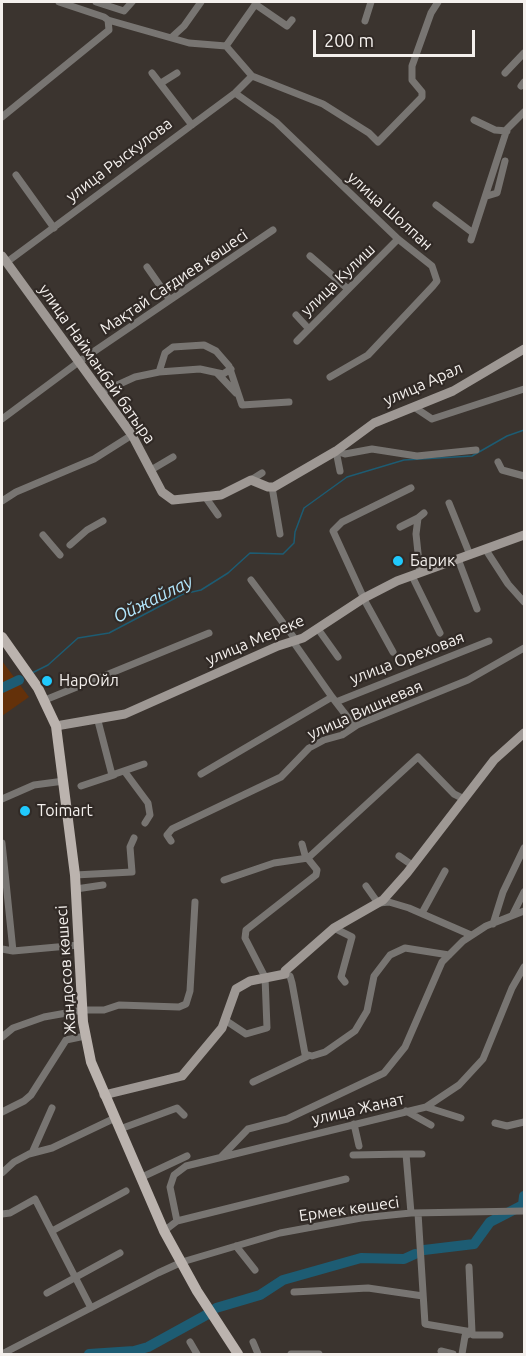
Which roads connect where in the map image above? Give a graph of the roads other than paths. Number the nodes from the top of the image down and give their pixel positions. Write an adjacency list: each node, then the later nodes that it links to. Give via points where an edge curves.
1 (59, 2): 8 (street)
2 (96, 2): 3 (street, via 124,10)
3 (132, 2)
4 (201, 2): 11 (street)
5 (371, 2): 9 (street)
6 (438, 2): 17 (street, via 430,13 412,66 412,80 422,97 378,142 323,104)
7 (256, 3): 10 (street); 12 (street)
8 (108, 20): 11 (street); 21 (street, via 109,30)
9 (365, 21)
10 (288, 26)
11 (173, 36): 12 (street)
12 (226, 46): 17 (street)
13 (525, 53): 16 (street)
14 (152, 73): 18 (street)
15 (177, 73): 18 (street)
16 (505, 74)
17 (252, 76): 19 (street, улица Рыскулова)
18 (161, 83): 23 (street)
19 (235, 93): 23 (street, улица Рыскулова); 31 (street, улица Шолпан, via 276,122)
20 (525, 112): 24 (street, via 510,123)
21 (2, 117)
22 (474, 120): 24 (street)
23 (192, 125): 29 (street, улица Рыскулова)
24 (507, 131): 27 (street)
25 (505, 161): 27 (street, via 497,193)
26 (15, 175): 29 (street)
27 (487, 196): 28 (street, via 472,236)
28 (436, 205)
29 (54, 228): 33 (street, улица Рыскулова)
30 (273, 231): 36 (street, Мақтай Сағдиев көшесі)
31 (398, 239): 35 (street, улица Кулиш); 45 (street, улица Шолпан, via 432,266 437,281 368,355)
32 (310, 256): 35 (street)
33 (3, 261): 41 (street, улица Найманбай батыра)
34 (147, 267): 36 (street)
35 (348, 289): 38 (street, улица Кулиш)
36 (170, 300): 41 (street, Мақтай Сағдиев көшесі)
37 (296, 315): 38 (street)
38 (308, 328): 39 (street, улица Кулиш)
39 (297, 341)
40 (525, 349): 50 (street, улица Арал, via 453,391)
41 (80, 361): 47 (street, улица Найманбай батыра); 51 (street, Мақтай Сағдиев көшесі)
42 (231, 369): 43 (street, via 209,346 189,345 167,350); 44 (street); 48 (street)
43 (159, 372): 44 (street, via 200,369); 47 (street, via 135,377)
44 (218, 373): 48 (street)
45 (330, 377)
46 (525, 389): 50 (street, via 432,419)
47 (102, 392): 52 (street, улица Найманбай батыра)
48 (236, 393): 49 (street, via 242,405)
49 (289, 402)
50 (414, 407): 53 (street, улица Арал, via 374,423)
51 (2, 419)
52 (132, 435): 57 (street, улица Найманбай батыра); 65 (street, via 94,459)
53 (336, 450): 54 (street, via 345,454 379,450 417,456); 58 (street); 62 (street, улица Арал)
54 (476, 450)
55 (173, 457): 57 (street)
56 (498, 462): 60 (street, via 502,470)
57 (151, 470): 64 (street, улица Найманбай батыра, via 162,492 173,500)
58 (340, 471)
59 (262, 473): 61 (street)
60 (525, 476)
61 (251, 480): 62 (street); 64 (street)
62 (272, 487): 69 (street)
63 (411, 488): 80 (street, via 334,528 333,535)
64 (206, 498): 67 (street)
65 (2, 501)
66 (449, 503): 76 (street)
67 (218, 514)
68 (104, 521): 73 (street)
69 (280, 534)
70 (416, 534): 70 (street, via 421,516 403,525 414,526); 78 (street)
71 (43, 535): 75 (street)
72 (524, 535): 74 (street, улица Мереке)
73 (70, 545)
74 (486, 550): 76 (street, улица Мереке); 81 (street)
75 (60, 555)
76 (470, 555): 77 (street, улица Мереке)
77 (458, 559): 78 (street, улица Мереке); 82 (street)
78 (416, 574): 80 (street, улица Мереке); 85 (street)
79 (251, 580): 87 (street)
80 (364, 598): 83 (street, улица Мереке); 90 (street)
81 (525, 602)
82 (477, 609)
83 (318, 629): 87 (street, улица Мереке); 91 (street)
84 (209, 633): 93 (street)
85 (440, 633)
86 (2, 637): 93 (main road, Жандосов көшесі)
87 (293, 640): 92 (street); 94 (street, улица Мереке, via 125,714)
88 (489, 641): 92 (street, улица Ореховая)
89 (525, 648): 95 (street, улица Вишневая, via 468,680)
90 (393, 652)
91 (338, 657)
92 (334, 699): 95 (street); 100 (street, улица Ореховая)
93 (45, 700): 96 (main road, Жандосов көшесі)
94 (98, 720): 96 (street, улица Мереке); 101 (street)
95 (357, 725): 108 (street, улица Вишневая, via 309,748 281,777 172,829 167,835)
96 (56, 726): 102 (main road, Жандосов көшесі)
97 (525, 733): 105 (street, via 498,755)
98 (144, 764): 99 (street)
99 (125, 772): 101 (street); 106 (street, via 148,803 150,815)
100 (201, 774)
101 (111, 775): 103 (street)
102 (64, 781): 104 (street, via 34,785); 116 (main road, Жандосов көшесі)
103 (81, 786)
104 (2, 799)
105 (464, 799): 113 (street, via 454,794 418,757); 114 (street)
106 (145, 823)
107 (134, 838): 116 (street, via 130,847 133,876)
108 (171, 841)
109 (2, 843): 132 (street)
110 (302, 844): 113 (street)
111 (525, 848): 127 (street, via 503,892)
112 (399, 856): 114 (street)
113 (308, 858): 117 (street, via 274,863); 136 (street, via 317,870 316,875 246,930 245,938)
114 (412, 866): 123 (street)
115 (445, 871): 125 (street)
116 (75, 875): 120 (main road, Жандосов көшесі)
117 (224, 880)
118 (103, 885): 120 (street)
119 (366, 886): 123 (street)
120 (76, 889): 130 (main road, Жандосов көшесі)
121 (525, 892): 126 (street)
122 (195, 902): 138 (street, via 189,1002 179,1007 127,1005)
123 (379, 903): 125 (street, via 389,902); 128 (street)
124 (525, 911): 126 (street)
125 (422, 913): 129 (street)
126 (513, 915): 127 (street)
127 (493, 924): 129 (street)
128 (334, 928): 135 (street); 137 (street, via 352,938 341,977)
129 (471, 935): 133 (street)
130 (80, 945): 132 (street); 138 (main road, Жандосов көшесі)
131 (2, 949): 132 (street)
132 (13, 951)
133 (449, 955): 142 (street, via 405,948 390,955 374,976 367,1011 355,1031 325,1052); 162 (street, via 436,971 405,1047 384,1073 286,1119 248,1129)
134 (525, 967): 145 (street, улица Жанат, via 512,988 483,1059 466,1080)
135 (285, 974): 136 (street); 142 (street, via 292,983)
136 (265, 977): 139 (street, via 236,989); 139 (street, via 267,1028 246,1034)
137 (345, 982)
138 (83, 1010): 140 (main road, Жандосов көшесі); 141 (street, via 44,1017 13,1028)
139 (225, 1020): 144 (street, via 182,1076)
140 (85, 1036): 144 (main road, Жандосов көшесі); 148 (street, via 66,1040 31,1095)
141 (2, 1037)
142 (305, 1056): 143 (street)
143 (253, 1082)
144 (104, 1095): 153 (main road, Жандосов көшесі)
145 (426, 1107): 147 (street, улица Жанат); 150 (street)
146 (52, 1108): 157 (street)
147 (406, 1111): 154 (street, улица Жанат); 155 (street)
148 (2, 1112)
149 (184, 1115): 153 (street, via 177,1108)
150 (461, 1118)
151 (525, 1122): 152 (street, via 507,1126)
152 (495, 1123)
153 (118, 1124): 157 (street); 164 (main road, Жандосов көшесі)
154 (354, 1124): 156 (street); 162 (street, улица Жанат)
155 (431, 1125)
156 (359, 1146)
157 (32, 1153): 163 (street)
158 (406, 1154): 159 (street); 160 (street); 168 (street)
159 (422, 1154)
160 (353, 1155)
161 (187, 1156): 164 (street)
162 (222, 1156): 170 (street, улица Жанат, via 186,1166 174,1175 169,1193)
163 (2, 1173)
164 (140, 1178): 172 (main road, Жандосов көшесі)
165 (346, 1179): 170 (street)
166 (126, 1191): 171 (street)
167 (525, 1211): 168 (street, Ермек көшесі)
168 (414, 1213): 173 (street, Ермек көшесі, via 326,1224); 181 (street)
169 (2, 1214): 171 (street, via 35,1199)
170 (177, 1221): 172 (street)
171 (51, 1231): 178 (street)
172 (164, 1231): 175 (main road, Жандосов көшесі)
173 (236, 1246): 175 (street, Ермек көшесі); 177 (street)
174 (120, 1253): 178 (street)
175 (182, 1262): 182 (street, Ермек көшесі); 190 (main road, Жандосов көшесі)
176 (469, 1267): 183 (street)
177 (255, 1270)
178 (74, 1275): 180 (street); 182 (street)
179 (294, 1292): 181 (street, via 368,1288)
180 (47, 1293)
181 (423, 1296): 183 (street, via 425,1324)
182 (91, 1308): 188 (street, Ермек көшесі)
183 (471, 1333): 184 (street); 195 (street, via 465,1336)
184 (500, 1335)
185 (190, 1342): 189 (street)
186 (254, 1342): 191 (street)
187 (441, 1351): 194 (street)
188 (2, 1354)
189 (197, 1354)
190 (238, 1354)
191 (258, 1354)
192 (291, 1354): 193 (street)
193 (319, 1354)
194 (453, 1354)
195 (462, 1354)

